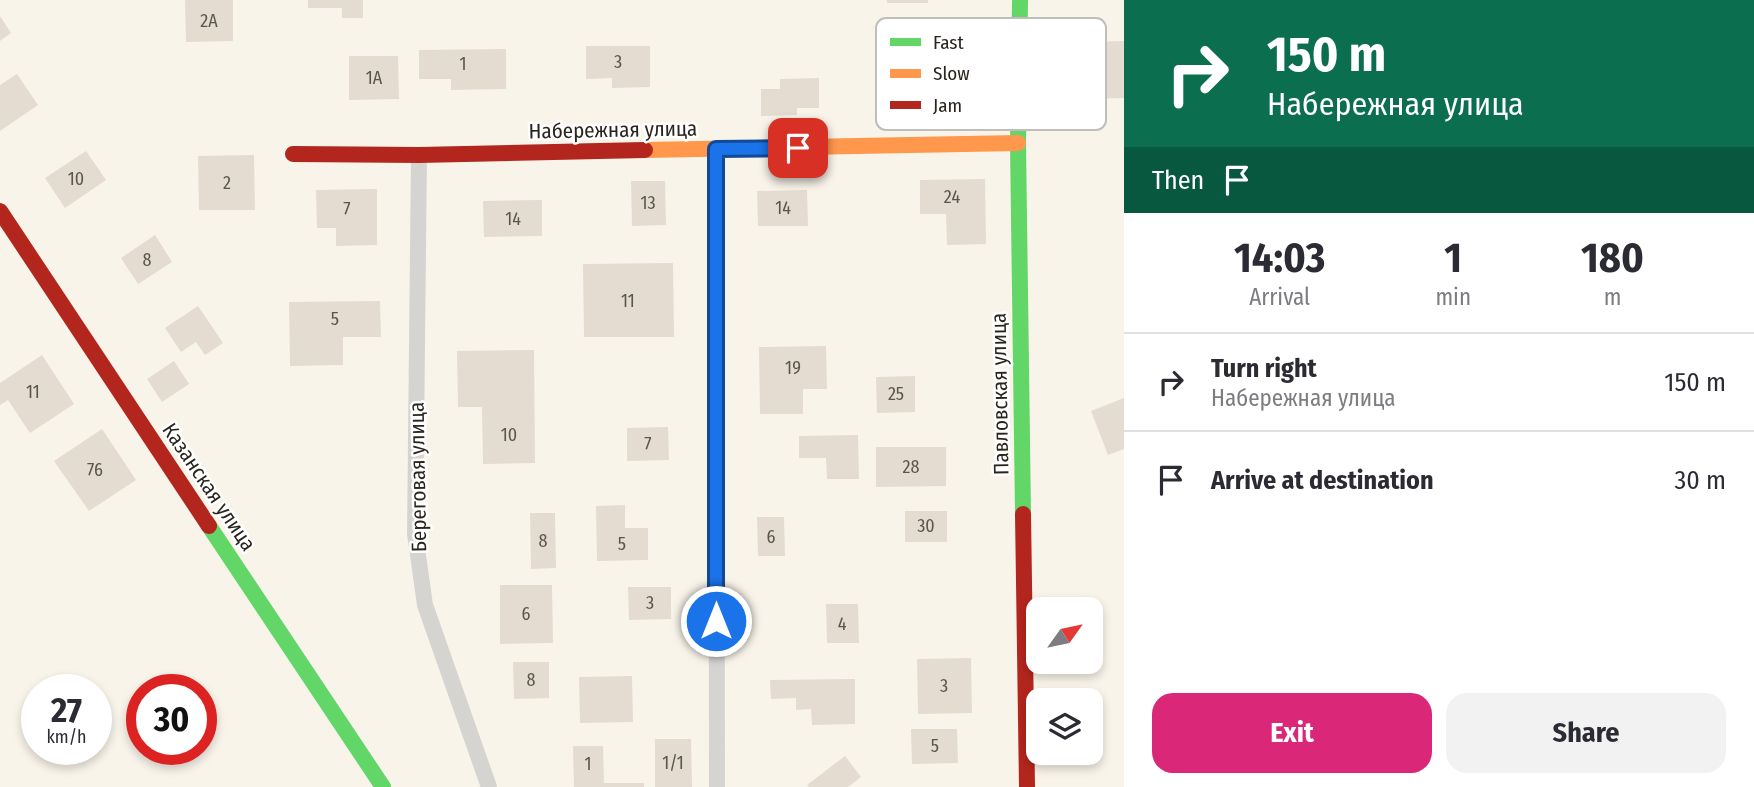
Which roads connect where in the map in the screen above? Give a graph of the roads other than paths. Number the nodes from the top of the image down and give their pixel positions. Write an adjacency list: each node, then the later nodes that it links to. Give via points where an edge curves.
1 (1020, 0): 2 (street, Павловская улица)
2 (1020, 18)
3 (1018, 130): 4 (street, Павловская улица)
4 (1018, 143): 5 (street, Набережная улица); 12 (street, Павловская улица)
5 (716, 149): 7 (street, Набережная улица); 11 (street)
6 (293, 154): 7 (street, Набережная улица)
7 (419, 155): 10 (street, Береговая улица, via 415,534 425,605)
8 (0, 211): 9 (street, Казанская улица)
9 (383, 787)
10 (489, 787)
11 (717, 787)
12 (1027, 787)

